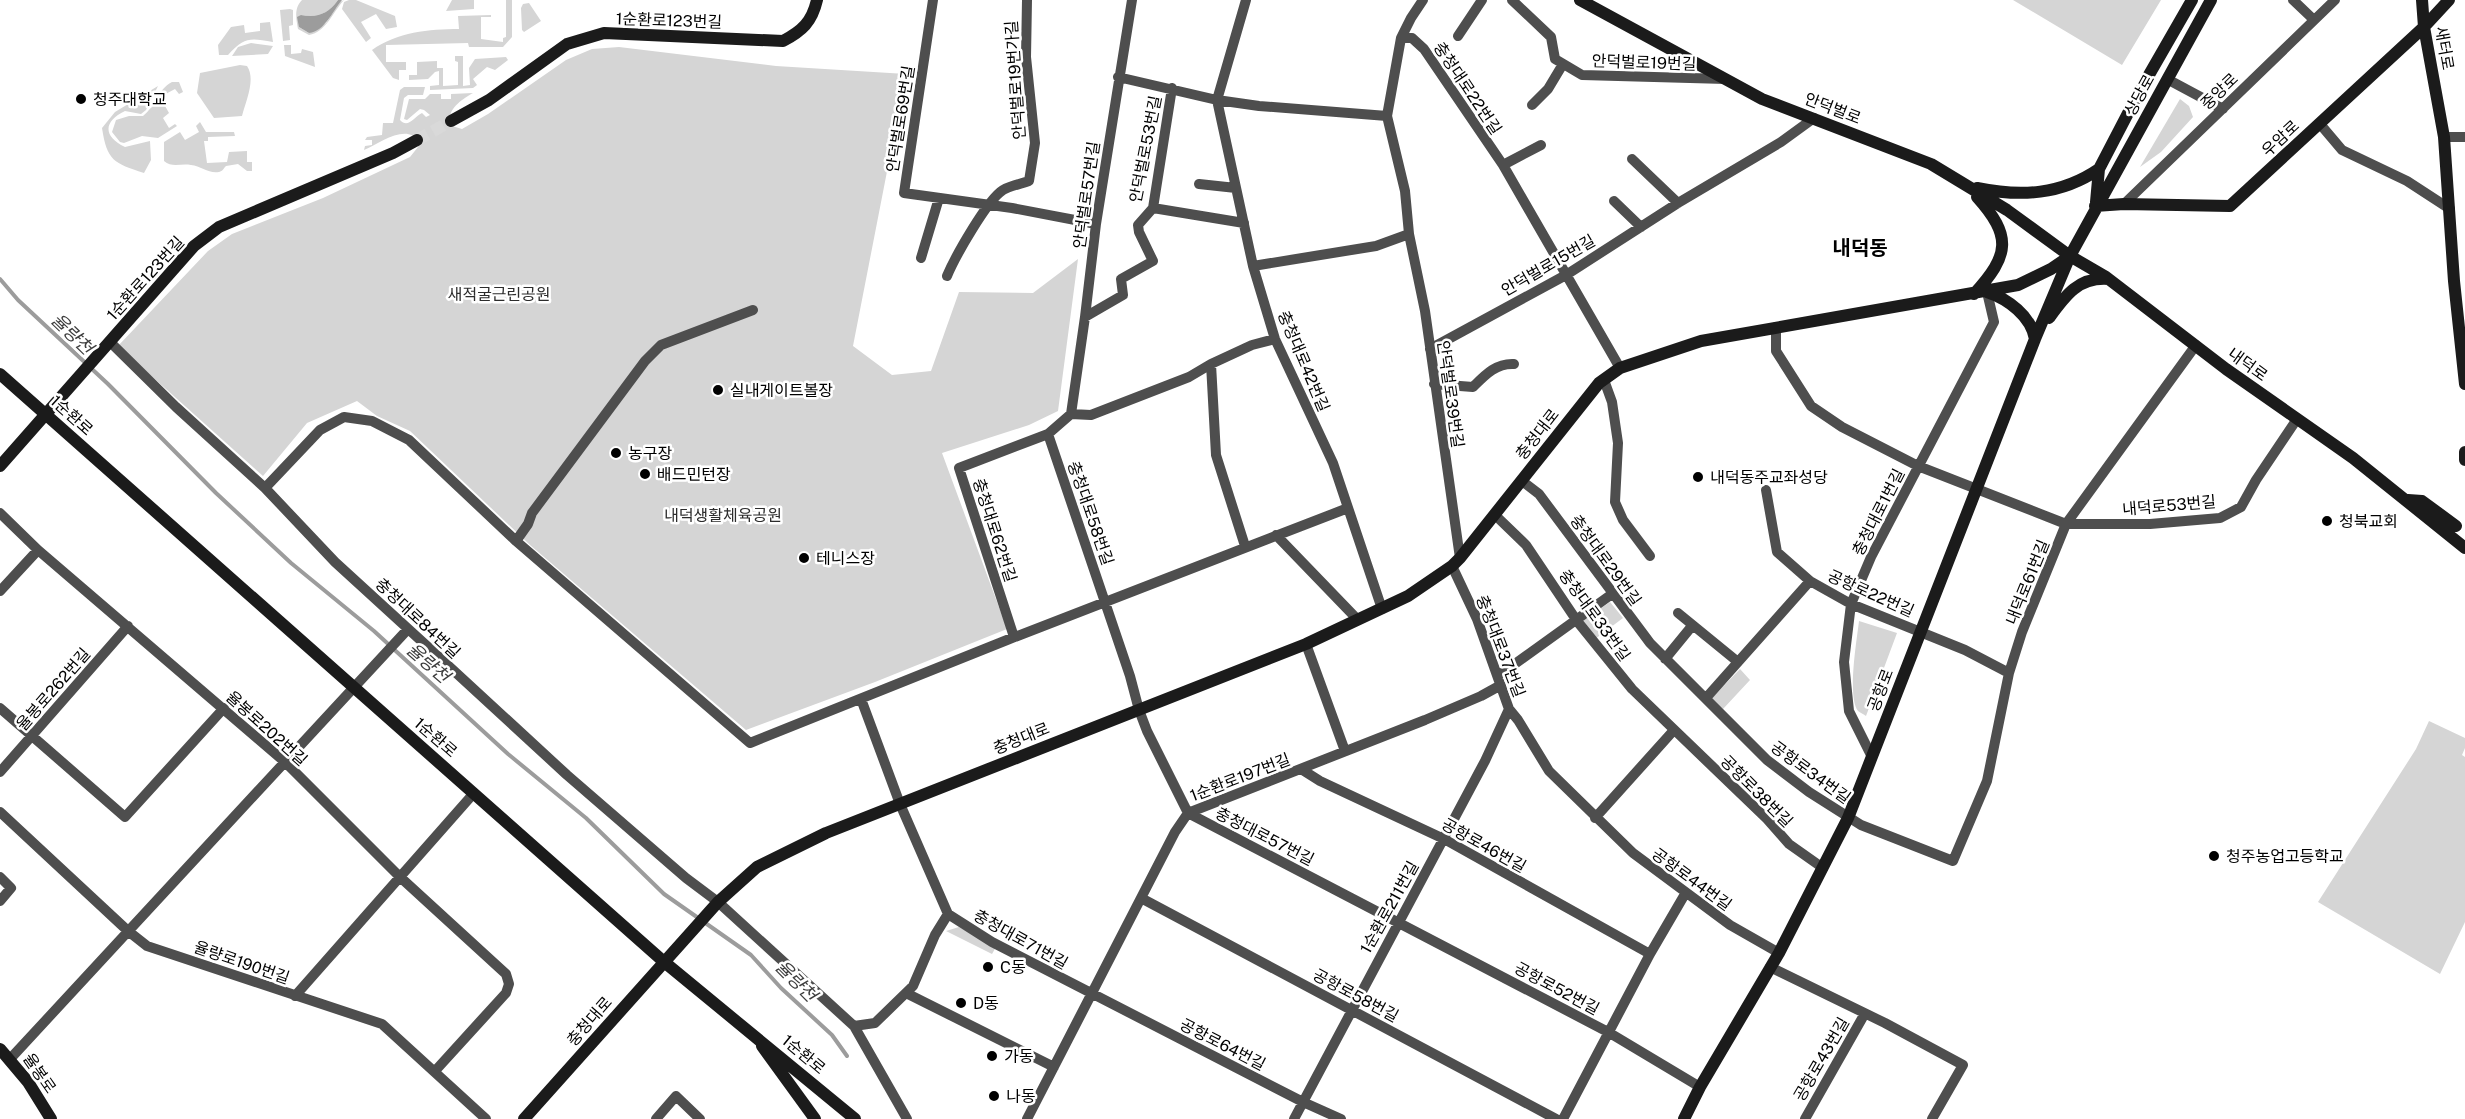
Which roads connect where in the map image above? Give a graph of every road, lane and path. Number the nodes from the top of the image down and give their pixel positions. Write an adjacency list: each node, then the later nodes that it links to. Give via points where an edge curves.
1 (817, 0): 30 (street, 1순환로123번길, via 802,31 783,41 604,33 567,44 489,100)
2 (933, 0): 42 (street, 안덕벌로69번길, via 904,193)
3 (1027, 0): 46 (street, 안덕벌로19번가길, via 1026,57 1035,143 1033,164 1029,181 1004,189)
4 (1132, 0): 21 (street, 안덕벌로57번길)
5 (1246, 0): 25 (street)
6 (1423, 0): 19 (street, 안덕벌로39번길)
7 (1482, 0): 18 (street)
8 (1512, 0): 20 (street, via 1551,37 1555,59)
9 (1580, 0): 22 (street, 안덕벌로)
10 (2192, 0): 38 (street, 상당로)
11 (2211, 0): 23 (street, 상당로)
12 (2294, 0): 16 (street)
13 (2335, 0): 16 (street, 중앙로)
14 (2422, 0): 17 (street, 새터로)
15 (2449, 0): 17 (street, 우암로)
16 (2313, 19): 27 (street, 중앙로)
17 (2424, 27): 31 (street, 우암로); 32 (street, 새터로)
18 (1458, 36)
19 (1401, 38): 28 (street, 안덕벌로39번길); 37 (street, 충청대로22번길, via 1412,38 1424,49)
20 (1563, 64): 22 (street, 안덕벌로19번길, via 1582,75); 26 (street, via 1548,89)
21 (1118, 77): 24 (street); 51 (street, 안덕벌로57번길)
22 (1726, 79): 29 (street, 안덕벌로, via 1762,99)
23 (2167, 79): 27 (street); 47 (street, 상당로)
24 (1172, 88): 25 (street); 48 (street, 안덕벌로53번길)
25 (1217, 100): 28 (street); 41 (street, 충청대로42번길)
26 (1532, 105)
27 (2223, 109): 45 (street, 중앙로)
28 (1387, 116): 53 (street, 안덕벌로39번길, via 1405,191)
29 (1814, 118): 40 (street, 안덕벌로, via 1931,164); 44 (street, 안덕벌로15번길)
30 (451, 121)
31 (2320, 124): 45 (street, 우암로, via 2230,206); 49 (street, via 2342,150 2407,181)
32 (2444, 137): 33 (street); 49 (street, 새터로)
33 (2465, 137)
34 (417, 140): 66 (street, 1순환로123번길, via 219,227 194,246)
35 (1541, 145): 37 (street)
36 (1632, 159): 44 (street)
37 (1503, 165): 57 (street, 충청대로22번길)
38 (2099, 169): 40 (street, via 2064,187 2036,194); 47 (street, 상당로)
39 (1199, 184): 41 (street)
40 (1969, 187): 54 (street, 안덕벌로); 60 (street, via 1999,224 2003,241 1998,265)
41 (1236, 188): 50 (street, 충청대로42번길)
42 (939, 198): 46 (street, 안덕벌로69번길); 55 (street)
43 (1614, 201): 52 (street)
44 (1678, 203): 52 (street, 안덕벌로15번길)
45 (2124, 204): 47 (street, 우암로)
46 (989, 206): 51 (street, 안덕벌로69번길); 58 (street, via 956,254)
47 (2095, 206): 54 (street, 상당로)
48 (1152, 208): 50 (street); 62 (street, 안덕벌로53번길, via 1138,225 1153,261 1121,279 1123,295)
49 (2450, 209): 69 (street, 새터로)
50 (1244, 223): 56 (street, 충청대로42번길)
51 (1096, 224): 62 (street, 안덕벌로57번길)
52 (1641, 227): 57 (street, 안덕벌로15번길)
53 (1409, 234): 56 (street, via 1376,246); 68 (street, 안덕벌로39번길)
54 (2070, 256): 59 (street, 내덕로); 60 (street, 충청대로, via 2029,280); 65 (street, 공항로)
55 (921, 258)
56 (1253, 266): 64 (street, 충청대로42번길)
57 (1566, 275): 68 (street, 안덕벌로15번길); 72 (street, 충청대로22번길)
58 (947, 276)
59 (2109, 279): 65 (street, via 2086,280 2074,287); 67 (street, 내덕로)
60 (1981, 293): 63 (street, 충청대로); 65 (street, via 2001,299 2025,317); 84 (street, 충청대로1번길, via 1994,322)
61 (753, 310): 97 (street, via 661,345 561,473)
62 (1086, 317): 77 (street, 안덕벌로57번길)
63 (1776, 327): 72 (street, 충청대로, via 1701,341); 84 (street, via 1776,351 1811,406 1842,427)
64 (1275, 339): 70 (street); 90 (street, 충청대로42번길, via 1333,464)
65 (2035, 339): 86 (street, 공항로)
66 (110, 342): 78 (street, 1순환로123번길); 87 (street, 충청대로84번길)
67 (2196, 345): 79 (street, 내덕로); 94 (street, 내덕로61번길)
68 (1430, 349): 75 (street, 안덕벌로39번길)
69 (2463, 353): 76 (street, 새터로)
70 (1211, 364): 77 (street, via 1189,377 1091,415); 99 (street, via 1216,455)
71 (1514, 364): 75 (street, via 1491,369 1473,387)
72 (1620, 368): 74 (street, 충청대로)
73 (0, 374): 78 (street, 1순환로)
74 (1604, 380): 85 (street, 충청대로); 101 (street, via 1612,402 1618,443 1615,502 1623,520)
75 (1434, 384): 102 (street, 안덕벌로39번길)
76 (2465, 384)
77 (1071, 414): 80 (street, 충청대로62번길)
78 (46, 415): 83 (street, 1순환로123번길); 122 (street, 1순환로)
79 (2297, 418): 89 (street, 내덕로); 94 (street, 내덕로53번길, via 2241,507 2220,518 2150,524)
80 (1048, 434): 106 (street, 충청대로58번길); 116 (street, 충청대로62번길, via 959,468)
81 (2465, 452): 82 (street)
82 (2465, 460)
83 (0, 466)
84 (1918, 466): 86 (street); 107 (street, 충청대로1번길)
85 (1522, 481): 92 (street, 충청대로); 105 (street, 충청대로29번길, via 1539,494)
86 (1977, 488): 94 (street); 115 (street, 공항로)
87 (265, 489): 97 (street, via 320,430 344,417 372,421 409,440); 114 (street, 충청대로84번길, via 335,562)
88 (1766, 490): 103 (street, 공항로22번길, via 1777,552)
89 (2408, 500): 95 (street, via 2422,501); 98 (street)
90 (1348, 508): 96 (street); 108 (street, 충청대로42번길)
91 (0, 513): 100 (street, 율봉로202번길)
92 (1495, 515): 102 (street, 충청대로); 111 (street, 충청대로33번길, via 1526,545)
93 (2465, 516): 95 (street)
94 (2066, 524): 120 (street, 내덕로61번길)
95 (2456, 526): 98 (street)
96 (1276, 535): 99 (street); 110 (street)
97 (516, 541): 124 (street, via 750,743)
98 (2460, 544)
99 (1245, 546): 106 (street)
100 (38, 550): 104 (street); 112 (street, 율봉로202번길)
101 (1650, 556)
102 (1456, 562): 108 (street, 충청대로); 121 (street, 충청대로37번길)
103 (1810, 581): 107 (street, 공항로22번길); 119 (street, 공항로22번길)
104 (0, 591)
105 (1612, 594): 111 (street, 1순환로197번길); 118 (street, 충청대로29번길)
106 (1106, 602): 116 (street); 128 (street, 충청대로58번길)
107 (1851, 604): 115 (street, 공항로22번길); 132 (street, 충청대로1번길, via 1844,662 1849,711)
108 (1382, 609): 110 (street, 충청대로)
109 (1678, 614): 113 (street)
110 (1358, 620): 117 (street, 충청대로)
111 (1577, 621): 121 (street, 1순환로197번길); 129 (street, 충청대로33번길, via 1632,689)
112 (128, 626): 126 (street, 율봉로202번길); 130 (street, 율봉로262번길)
113 (1692, 626): 118 (street); 119 (street)
114 (408, 629): 122 (street); 150 (street, 충청대로84번길)
115 (1920, 631): 120 (street, 공항로22번길); 132 (street, 공항로)
116 (1014, 637): 124 (street)
117 (1306, 644): 128 (street, 충청대로); 131 (street)
118 (1665, 659): 123 (street, 충청대로29번길)
119 (1738, 662): 123 (street, 공항로22번길)
120 (2009, 673): 143 (street, 내덕로61번길, via 1986,781)
121 (1499, 681): 127 (street, 충청대로37번길); 131 (street, 1순환로197번길, via 1481,696)
122 (354, 687): 133 (street); 136 (street, 1순환로)
123 (1706, 698): 141 (street, 공항로34번길, via 1767,760)
124 (861, 699): 137 (street, 충청대로71번길)
125 (0, 708): 130 (street)
126 (224, 708): 130 (street, via 125,817); 133 (street, 율봉로202번길)
127 (1509, 709): 140 (street, 충청대로37번길, via 1549,771); 142 (street, 1순환로211번길)
128 (1139, 710): 137 (street, 충청대로); 139 (street)
129 (1674, 730): 140 (street); 144 (street, 공항로38번길, via 1789,844)
130 (32, 736): 135 (street, 율봉로262번길)
131 (1345, 751): 134 (street, 1순환로197번길)
132 (1872, 757): 141 (street, 공항로)
133 (285, 762): 145 (street, 율봉로202번길); 153 (street)
134 (1300, 769): 139 (street, 1순환로197번길); 142 (street, 공항로46번길)
135 (0, 772)
136 (474, 793): 145 (street); 156 (street, 1순환로)
137 (900, 804): 150 (street, 충청대로, via 826,833 757,867); 151 (street, 충청대로71번길)
138 (0, 812): 153 (street, 율량로190번길)
139 (1188, 813): 148 (street, 1순환로197번길); 152 (street, 충청대로57번길)
140 (1595, 818): 147 (street, 공항로44번길)
141 (1848, 818): 143 (street, 공항로34번길); 144 (street, 공항로)
142 (1444, 839): 152 (street, 1순환로211번길); 155 (street, 공항로46번길)
143 (1953, 861)
144 (1823, 868): 154 (street, 공항로)
145 (400, 877): 160 (street); 169 (street, 율봉로202번길, via 506,974 509,984 506,993)
146 (0, 878): 149 (street, via 11,888)
147 (1685, 894): 154 (street, 공항로44번길); 155 (street)
148 (1141, 898): 159 (street, 1순환로197번길); 161 (street, 공항로58번길)
149 (0, 901)
150 (714, 905): 156 (street, 충청대로); 163 (street, 충청대로84번길)
151 (948, 914): 158 (street); 159 (street, 충청대로71번길, via 992,942)
152 (1397, 921): 161 (street, 1순환로211번길); 165 (street, 공항로52번길)
153 (128, 931): 160 (street, 율량로190번길, via 147,945); 167 (street)
154 (1779, 953): 157 (street, 공항로)
155 (1650, 954): 165 (street)
156 (663, 961): 164 (street, 1순환로); 174 (street, 충청대로)
157 (1770, 968): 162 (street, 공항로43번길); 170 (street, 공항로)
158 (906, 993): 163 (street, via 875,1023); 168 (street)
159 (1092, 994): 168 (street, 1순환로197번길); 171 (street, 공항로64번길)
160 (295, 996): 169 (street, 율량로190번길, via 382,1024)
161 (1351, 1010): 171 (street, 1순환로211번길); 183 (street, 공항로58번길)
162 (1864, 1015): 186 (street, 공항로43번길); 187 (street, 공항로43번길, via 1963,1065)
163 (854, 1026): 179 (street, 충청대로84번길)
164 (750, 1031): 177 (street); 178 (street, 1순환로)
165 (1608, 1032): 170 (street, 공항로52번길); 184 (street)
166 (0, 1048): 167 (street, 율봉로)
167 (10, 1059): 172 (street, 율봉로)
168 (1054, 1067): 180 (street, 1순환로197번길)
169 (435, 1071): 173 (street, 율량로190번길)
170 (1700, 1087): 185 (street, 공항로)
171 (1302, 1102): 181 (street, 1순환로211번길); 182 (street, 공항로64번길)
172 (51, 1119)
173 (486, 1119)
174 (524, 1119)
175 (656, 1119): 176 (street, via 676,1096)
176 (700, 1119)
177 (815, 1119)
178 (855, 1119)
179 (907, 1119)
180 (1027, 1119)
181 (1294, 1119)
182 (1341, 1119)
183 (1556, 1119)
184 (1563, 1119)
185 (1684, 1119)
186 (1805, 1119)
187 (1932, 1119)

